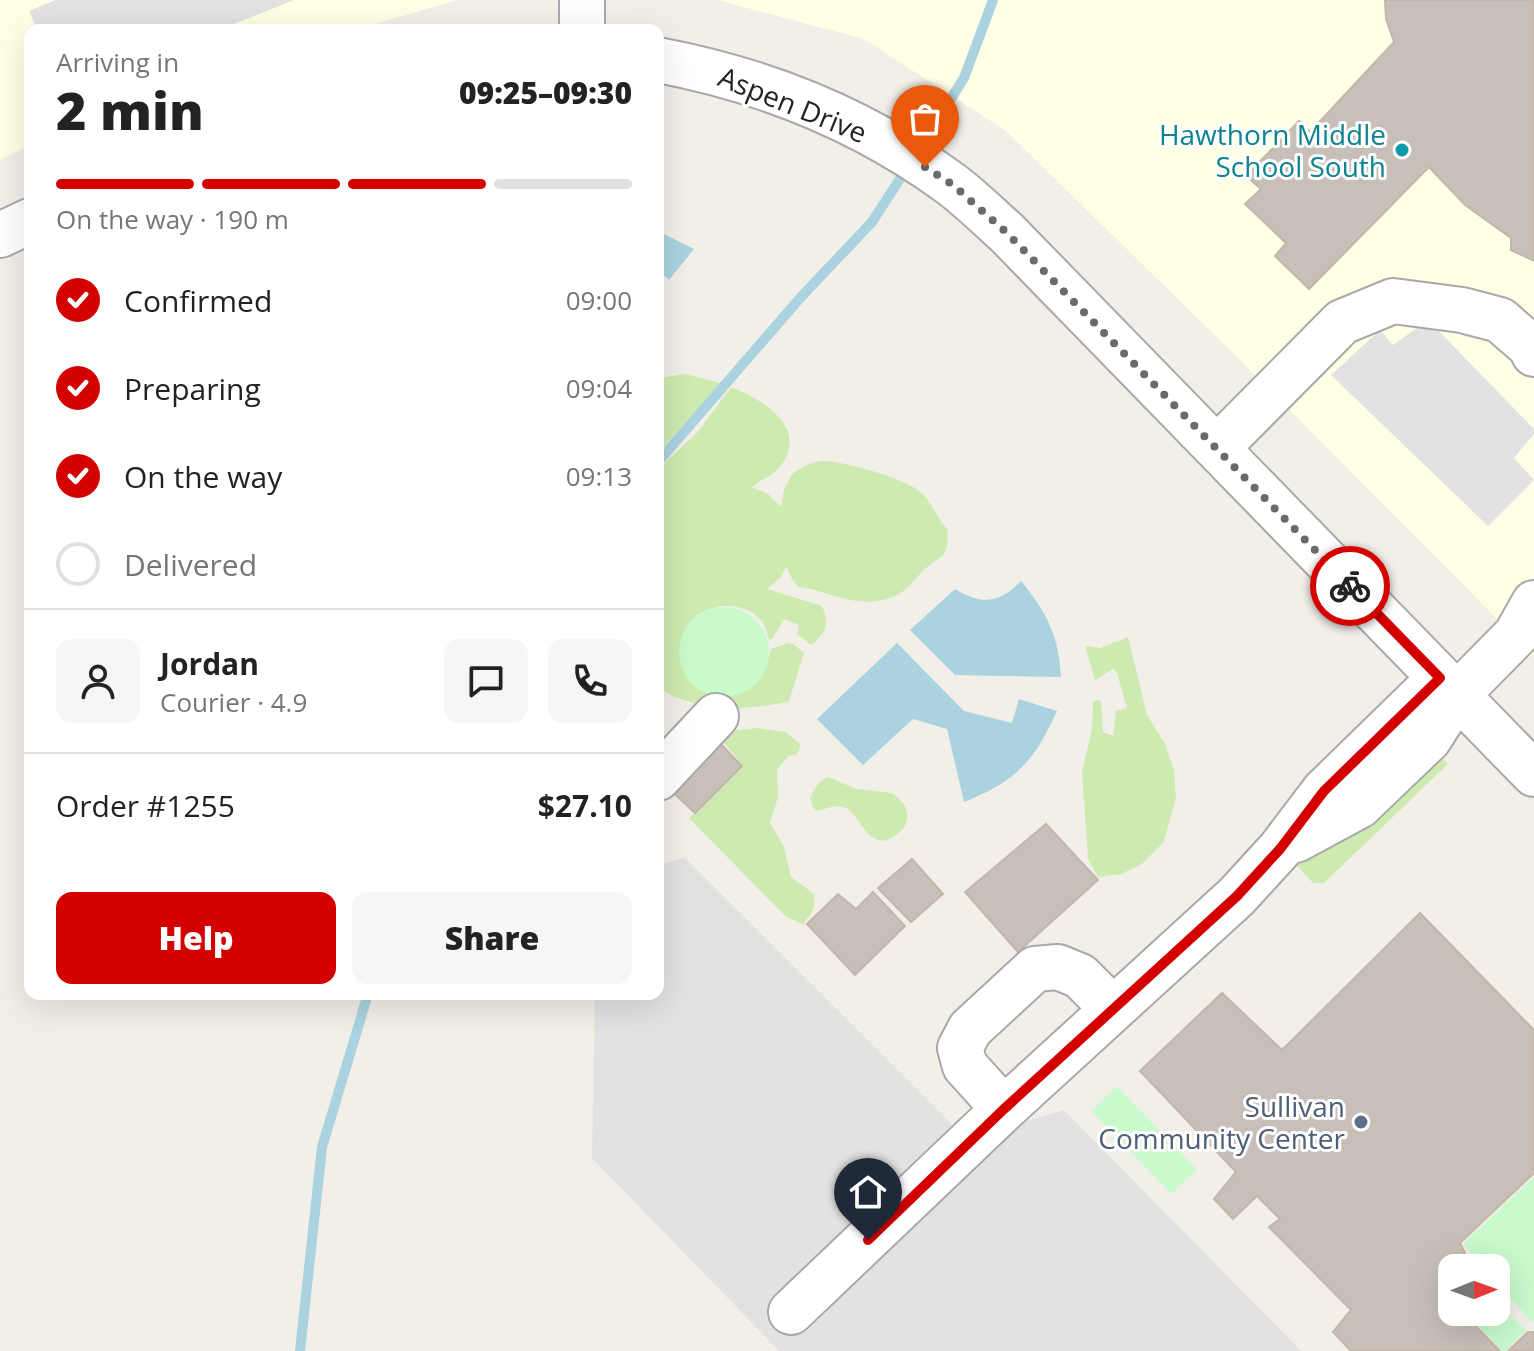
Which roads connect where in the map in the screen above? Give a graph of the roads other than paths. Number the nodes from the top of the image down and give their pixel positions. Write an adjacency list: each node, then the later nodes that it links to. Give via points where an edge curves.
1 (582, 0): 2 (street)
2 (582, 24)
3 (664, 61): 7 (street, Aspen Drive, via 761,85 849,120 940,177 1007,233)
4 (24, 224): 5 (street)
5 (0, 235)
6 (1534, 354): 7 (street, via 1500,320 1393,301 1342,322)
7 (1217, 448): 9 (street, Aspen Drive)
8 (1534, 603): 9 (street, via 1516,635)
9 (1449, 686): 12 (street, Aspen Drive); 13 (street, via 1429,739 1359,806 1280,849 1237,896)
10 (716, 716): 11 (street)
11 (664, 772)
12 (1534, 774)
13 (1113, 1009): 14 (street); 14 (street, via 1080,976 1058,967 1035,969 970,1029 960,1048 965,1066)
14 (1004, 1109): 15 (street)
15 (791, 1312)

